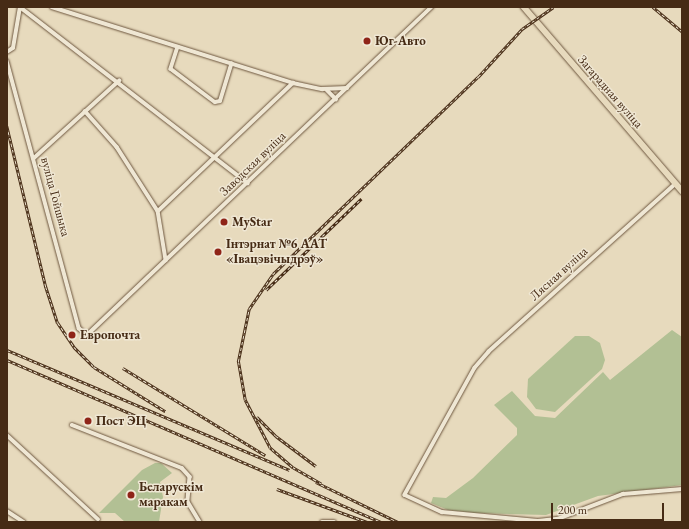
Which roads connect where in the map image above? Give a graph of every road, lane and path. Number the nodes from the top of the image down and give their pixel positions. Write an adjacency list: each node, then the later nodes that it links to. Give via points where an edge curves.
1 (20, 7): 6 (street, via 13,48); 9 (street)
2 (52, 7): 5 (street)
3 (432, 7): 11 (street, Заводская вуліца)
4 (524, 7): 18 (main road, Загарадная вуліца)
5 (178, 47): 8 (street); 8 (street, via 171,69 215,102 220,101)
6 (7, 52)
7 (7, 60): 16 (street, вуліца Гойшыка)
8 (231, 64): 10 (street)
9 (119, 81): 14 (street); 15 (street)
10 (293, 83): 12 (street); 15 (street)
11 (348, 88): 12 (street); 13 (street, Заводская вуліца)
12 (327, 89): 13 (street)
13 (336, 99): 17 (street, Заводская вуліца)
14 (85, 110): 16 (street); 20 (street, via 117,147)
15 (216, 156): 17 (street); 20 (street)
16 (34, 158): 22 (street, вуліца Гойшыка, via 80,328)
17 (248, 183): 21 (street, Заводская вуліца)
18 (676, 184): 19 (main road, Загарадная вуліца); 25 (street, Лясная вуліца, via 489,352 465,387 405,495 422,506 468,516 538,521 558,519 624,494)
19 (682, 191)
20 (158, 211): 21 (street)
21 (166, 260): 22 (street, Заводская вуліца)
22 (88, 335)
23 (72, 424): 29 (street, via 182,468 190,477 188,502)
24 (7, 435): 27 (street)
25 (682, 489)
26 (7, 511): 28 (street)
27 (98, 519)
28 (24, 522)
29 (200, 522)
30 (322, 522): 31 (street)
31 (334, 522)

